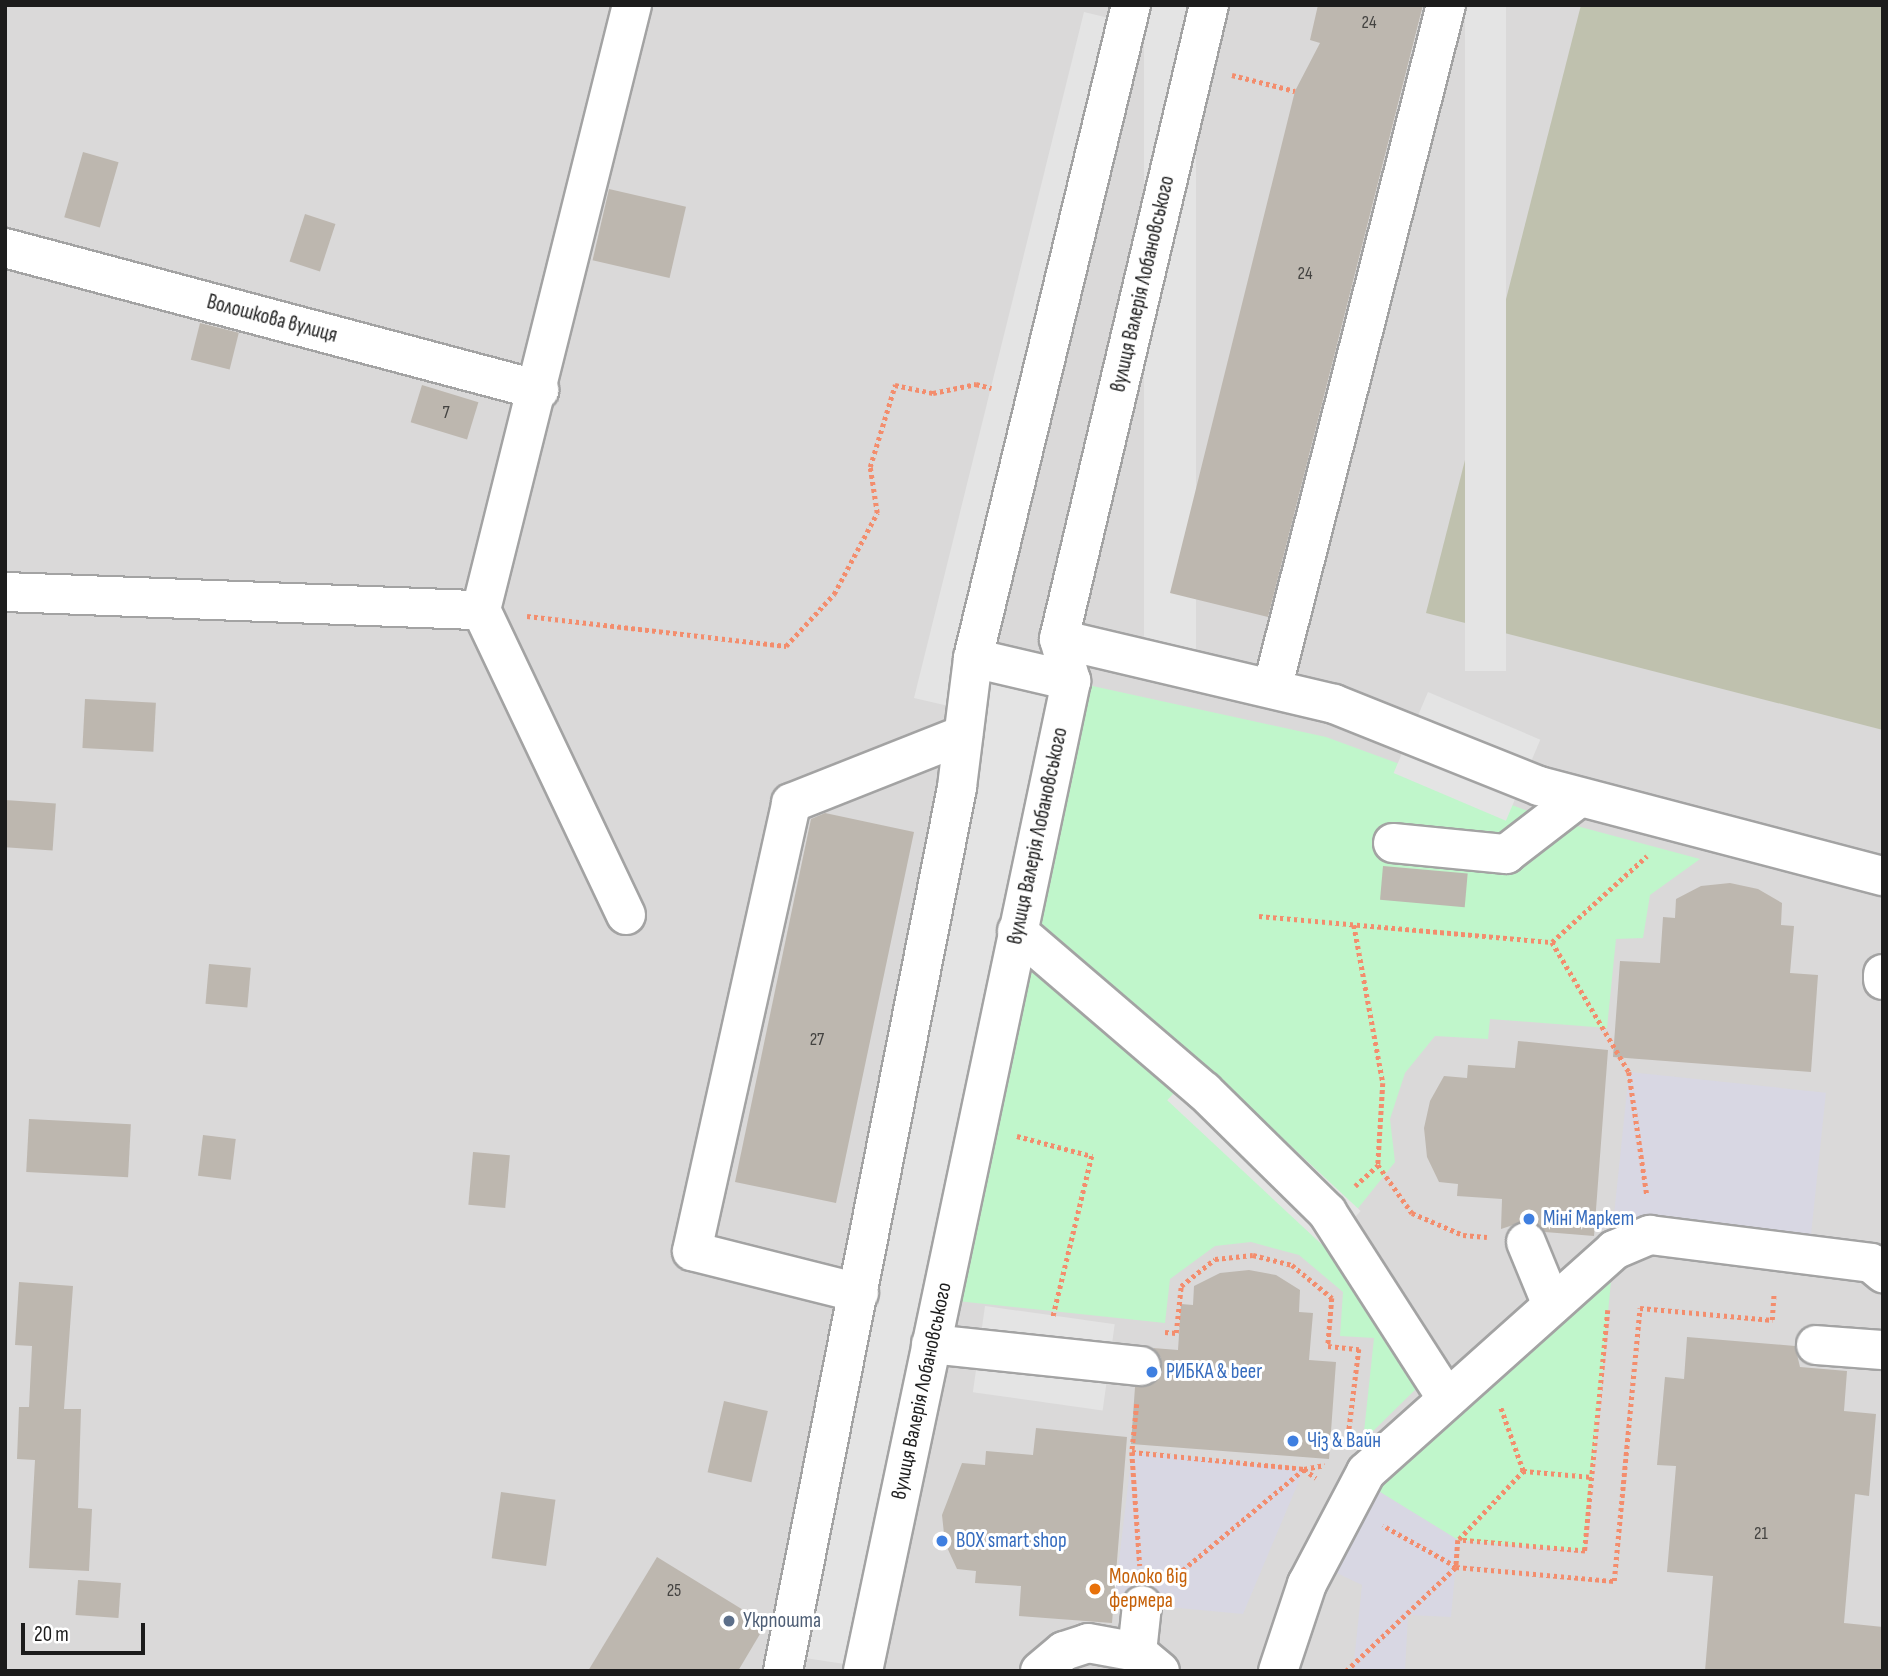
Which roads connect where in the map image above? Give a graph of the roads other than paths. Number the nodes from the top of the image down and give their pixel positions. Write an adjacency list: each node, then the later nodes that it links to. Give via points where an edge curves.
1 (632, 5): 6 (street)
2 (1131, 5): 10 (street)
3 (1446, 5): 12 (street)
4 (1201, 8): 9 (street, вулиця Валерія Лобановського, via 1194,66)
5 (5, 248): 6 (street, Волошкова вулиця)
6 (539, 390): 8 (street)
7 (5, 592): 8 (street)
8 (481, 611): 17 (street)
9 (1059, 639): 11 (street, вулиця Валерія Лобановського); 12 (street)
10 (973, 658): 11 (street); 13 (street)
11 (1071, 681): 18 (street, вулиця Валерія Лобановського)
12 (1272, 689): 14 (street, via 1334,704)
13 (963, 736): 23 (street); 23 (street, via 791,803 692,1251)
14 (1580, 797): 15 (street, via 1506,854); 16 (street)
15 (1393, 843)
16 (1883, 876)
17 (626, 915)
18 (1017, 931): 25 (street, вулиця Валерія Лобановського); 29 (street, via 1204,1091 1327,1212)
19 (1883, 974): 20 (street)
20 (1883, 980)
21 (1526, 1242): 24 (street)
22 (1879, 1267): 24 (street, via 1650,1235 1614,1250)
23 (859, 1293): 32 (street)
24 (1552, 1305): 29 (street)
25 (932, 1344): 28 (street); 33 (street, вулиця Валерія Лобановського)
26 (1816, 1345): 27 (street)
27 (1883, 1350)
28 (1141, 1366)
29 (1447, 1399): 35 (street, via 1366,1472 1307,1584)
30 (1142, 1605): 31 (street)
31 (1148, 1661): 34 (street, via 1088,1643 1064,1651)
32 (783, 1671)
33 (863, 1671)
34 (1040, 1671)
35 (1278, 1671)

